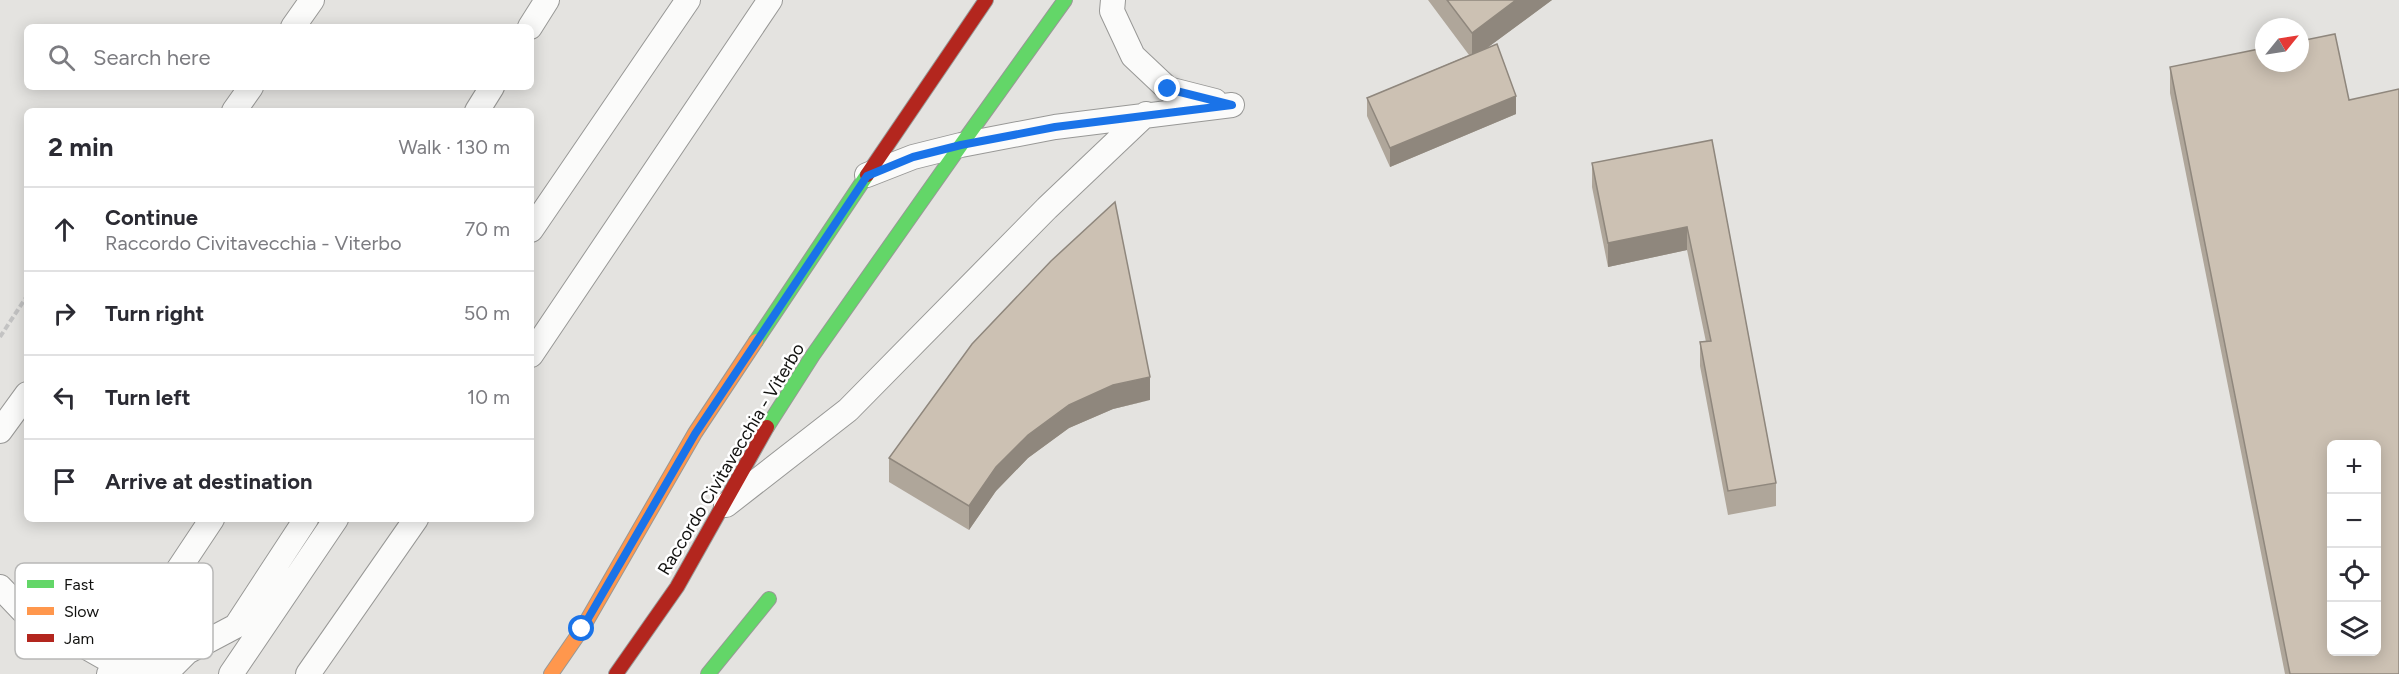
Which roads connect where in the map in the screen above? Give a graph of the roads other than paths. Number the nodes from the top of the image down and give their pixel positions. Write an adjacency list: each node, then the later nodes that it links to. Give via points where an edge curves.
1 (312, 0): 8 (lane)
2 (547, 0): 9 (lane)
3 (688, 0): 17 (lane)
4 (770, 0): 18 (lane)
5 (987, 0): 16 (main road)
6 (1065, 0): 15 (main road, Raccordo Civitavecchia - Viterbo)
7 (1113, 0): 14 (lane, via 1112,11 1133,56 1168,89 1232,105)
8 (295, 24)
9 (532, 24)
10 (249, 90): 12 (lane)
11 (490, 90): 13 (lane)
12 (236, 108)
13 (479, 108)
14 (1146, 114): 15 (lane); 21 (lane, via 1047,208 848,410)
15 (961, 145): 16 (lane, via 913,157); 21 (main road, Raccordo Civitavecchia - Viterbo, via 813,355 764,431)
16 (867, 176): 36 (main road, via 695,434 582,629)
17 (534, 226)
18 (534, 351)
19 (24, 398): 20 (lane)
20 (0, 431)
21 (722, 508): 37 (main road, Raccordo Civitavecchia - Viterbo, via 677,587)
22 (210, 522): 26 (lane)
23 (304, 522): 30 (lane, via 236,626)
24 (334, 522): 34 (lane)
25 (414, 522): 35 (lane)
26 (183, 563)
27 (0, 587): 29 (lane)
28 (769, 599): 38 (main road)
29 (15, 603)
30 (213, 638)
31 (97, 659): 33 (lane)
32 (180, 659): 33 (lane, via 170,669)
33 (112, 669)
34 (231, 674)
35 (308, 674)
36 (551, 674)
37 (616, 674)
38 (708, 674)

